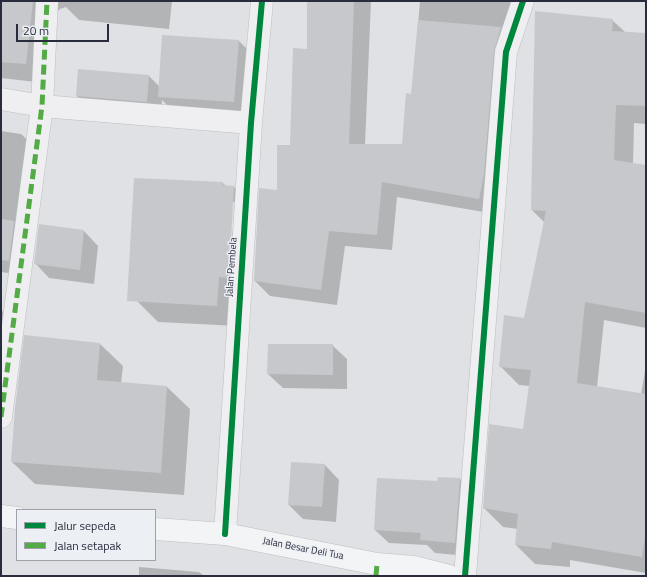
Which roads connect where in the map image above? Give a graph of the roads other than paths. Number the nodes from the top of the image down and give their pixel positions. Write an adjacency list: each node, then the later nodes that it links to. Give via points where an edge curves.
1 (47, 1): 5 (street)
2 (262, 1): 6 (street, Jalan Pembela)
3 (523, 1): 14 (street, via 506,52)
4 (1, 99): 5 (street)
5 (42, 106): 6 (street); 7 (street)
6 (251, 123): 11 (street, Jalan Pembela)
7 (1, 417)
8 (1, 516): 9 (main road)
9 (16, 518)
10 (156, 528): 11 (main road, Jalan Besar Deli Tua)
11 (225, 534): 12 (main road, Jalan Besar Deli Tua)
12 (376, 570): 13 (main road, Jalan Besar Deli Tua, via 414,567)
13 (449, 576)
14 (465, 576)

